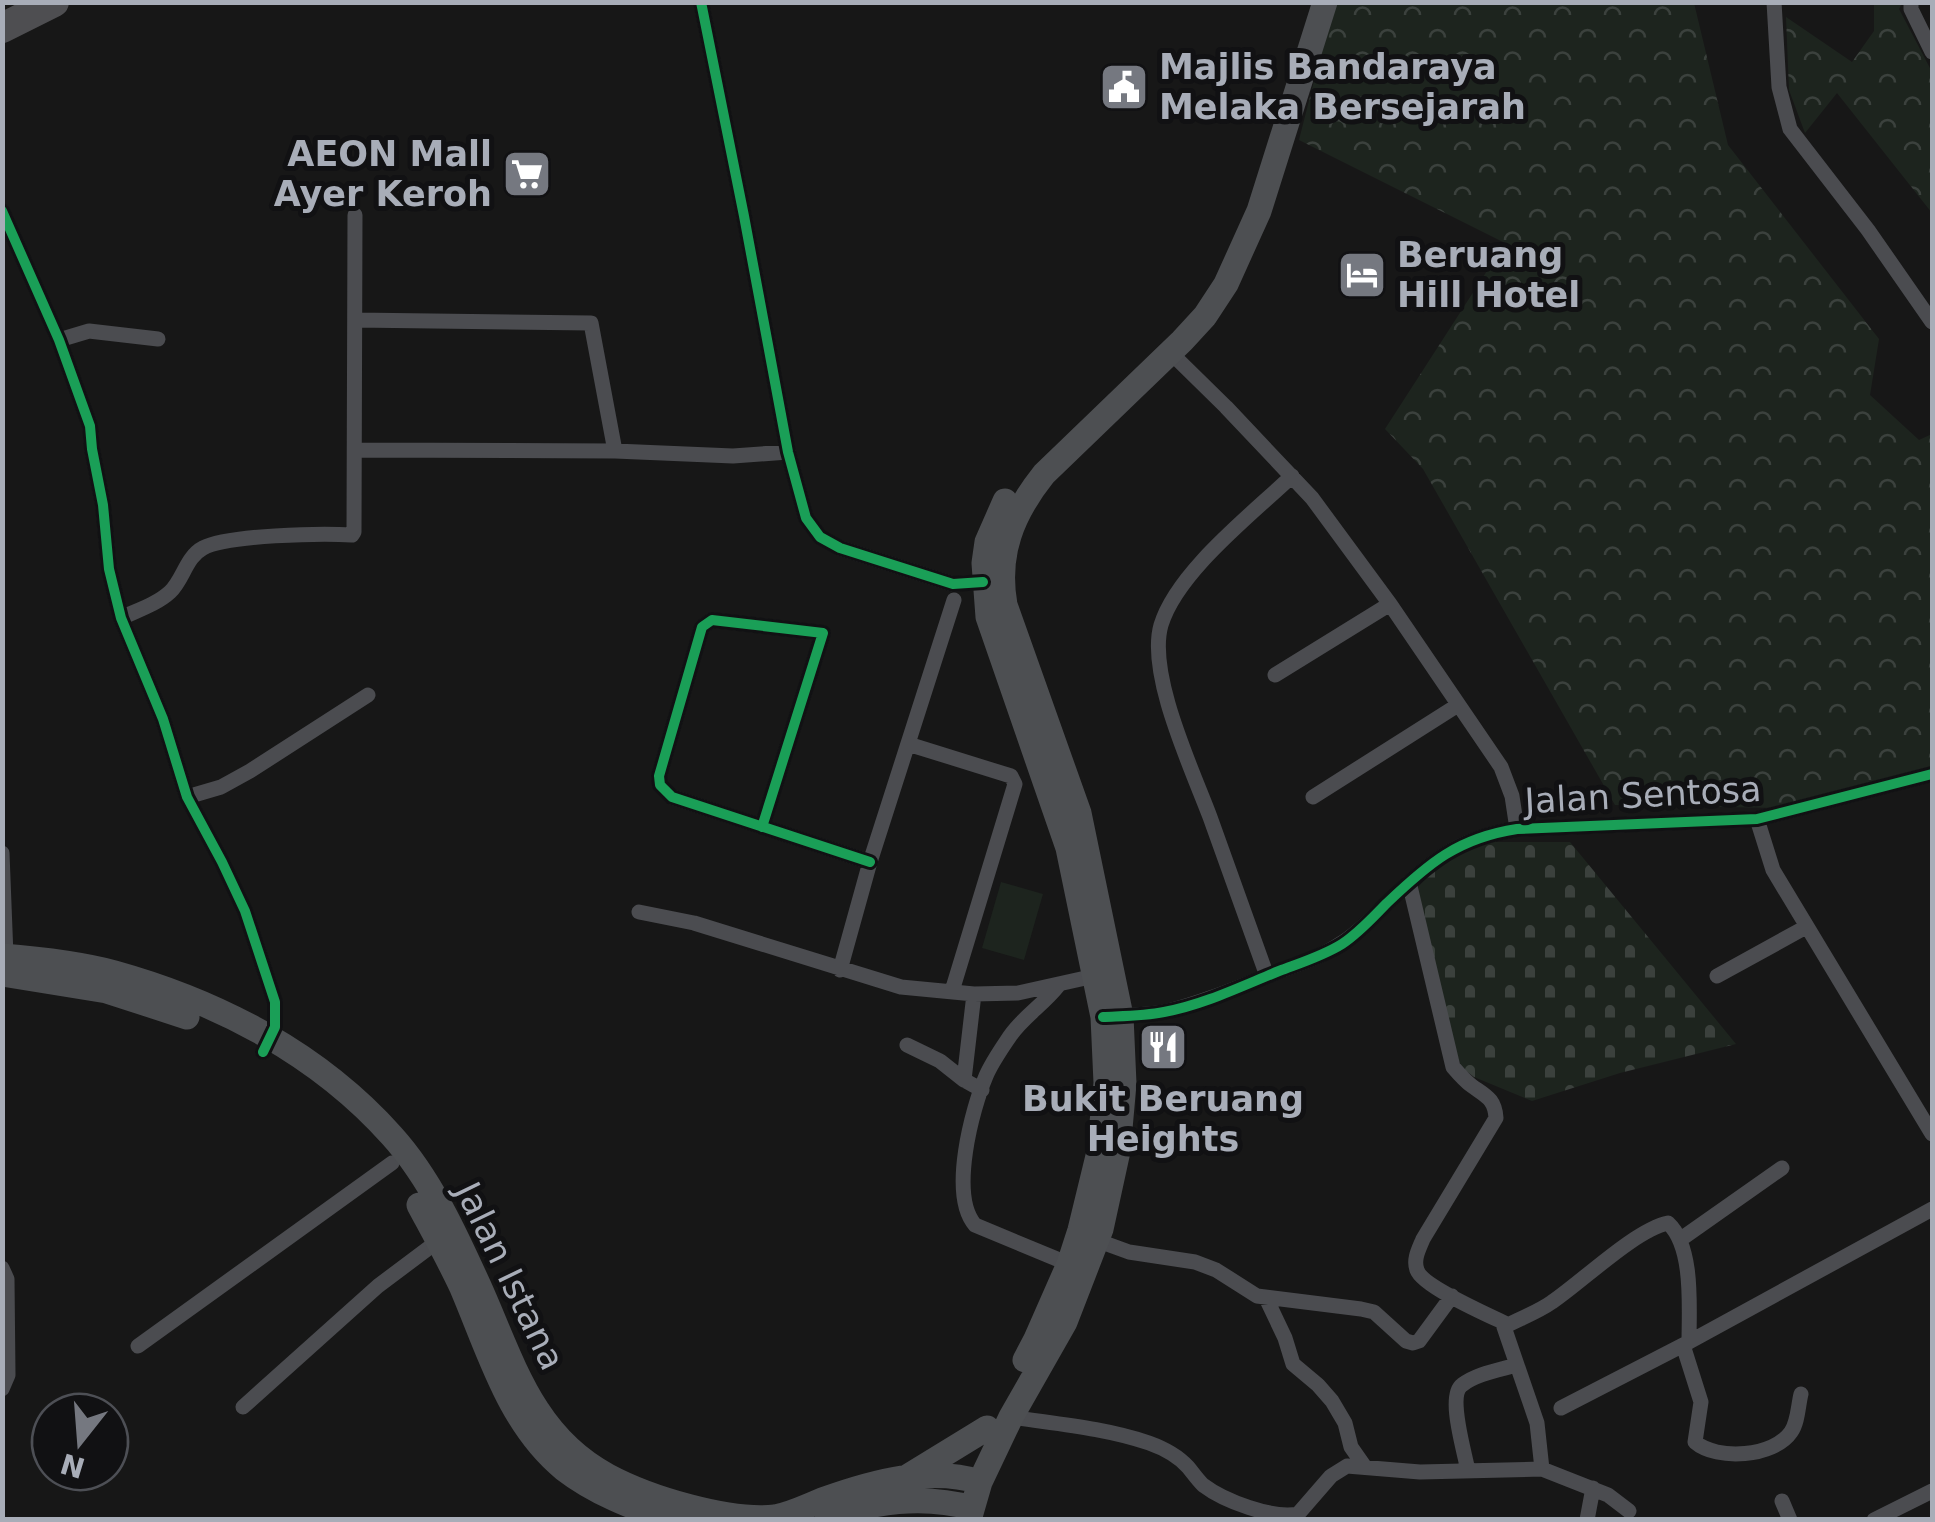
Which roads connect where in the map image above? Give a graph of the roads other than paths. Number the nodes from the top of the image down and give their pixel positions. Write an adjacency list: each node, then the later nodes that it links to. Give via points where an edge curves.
1 (54, 2): 7 (highway)
2 (701, 2): 18 (street)
3 (1308, 2): 20 (main road, via 1227,248 1200,296 1169,331 1013,486 987,542)
4 (1325, 2): 15 (main road, via 1244,249 1205,316)
5 (1774, 2): 12 (street, via 1779,87 1790,129)
6 (1911, 2): 8 (street)
7 (2, 28)
8 (1932, 52)
9 (2, 211): 14 (street)
10 (355, 215): 11 (street)
11 (355, 320): 16 (street); 17 (street, via 591,323)
12 (1932, 322)
13 (158, 339): 14 (street, via 89,331)
14 (59, 340): 23 (street, via 90,426)
15 (1170, 352): 19 (street); 43 (main road, via 1024,498 1003,557 1006,605 1079,813)
16 (355, 450): 17 (street); 23 (street, via 352,535 264,537 202,548 173,589)
17 (615, 452): 18 (street)
18 (788, 452): 20 (street, via 806,518 820,537 954,584)
19 (1292, 476): 22 (street); 44 (street, via 1184,582 1161,626 1158,652 1172,711)
20 (983, 582): 43 (main road, via 988,617)
21 (954, 600): 27 (street)
22 (1390, 604): 24 (street); 26 (street)
23 (121, 618): 30 (street)
24 (1275, 676)
25 (368, 696): 30 (street, via 250,772)
26 (1458, 705): 29 (street); 33 (street, via 1508,782)
27 (908, 744): 35 (street); 47 (street, via 1011,776 1015,784)
28 (1931, 777): 31 (street, Jalan Sentosa)
29 (1313, 797)
30 (187, 798): 50 (street, via 245,911 275,1002)
31 (1757, 820): 33 (street, Jalan Sentosa); 39 (street, via 1773,870)
32 (762, 827): 32 (street, via 823,633 712,620 702,627 660,786 672,797); 35 (street)
33 (1517, 830): 37 (street, Jalan Sentosa, via 1470,840)
34 (2, 852): 36 (street)
35 (870, 862): 42 (street)
36 (3, 870): 40 (street)
37 (1409, 882): 44 (street, Jalan Sentosa, via 1342,944); 63 (street, via 1453,1067 1495,1105 1496,1118 1416,1256 1418,1275)
38 (640, 912): 42 (street)
39 (1806, 927): 45 (street); 54 (street)
40 (4, 929): 41 (street)
41 (4, 962): 50 (main road, Jalan Istana, via 148,1002)
42 (840, 970): 47 (street, via 901,988)
43 (1105, 975): 46 (street); 49 (main road)
44 (1267, 976): 49 (street, Jalan Sentosa, via 1164,1012)
45 (1717, 976)
46 (1058, 986): 48 (street); 53 (street, via 1012,1032)
47 (952, 991): 48 (street)
48 (974, 994): 52 (street)
49 (1112, 1016): 59 (main road, via 1124,1084 1118,1152); 61 (main road, via 1100,1152)
50 (268, 1045): 55 (main road, Jalan Istana); 78 (main road, Jalan Istana, via 352,1096 394,1137 463,1250 539,1416 591,1465 690,1508 737,1516 773,1517)
51 (908, 1046): 52 (street)
52 (964, 1080): 53 (street)
53 (982, 1090): 61 (street, via 963,1170 970,1220)
54 (1932, 1134)
55 (392, 1163): 60 (main road, Jalan Istana); 67 (street)
56 (1782, 1168): 58 (street)
57 (1932, 1210): 66 (street)
58 (1680, 1239): 65 (street, via 1668,1223 1660,1224 1550,1304); 66 (street, via 1690,1298)
59 (1096, 1240): 64 (street, via 1195,1262); 73 (main road, via 1065,1322)
60 (438, 1241): 71 (street); 87 (main road, Jalan Istana, via 528,1432 583,1482)
61 (1070, 1264): 74 (main road)
62 (2, 1268): 69 (street, via 8,1356)
63 (1452, 1296): 64 (street, via 1414,1343 1374,1312); 65 (street)
64 (1266, 1298): 75 (street, via 1293,1364 1332,1401)
65 (1506, 1324): 68 (street)
66 (1686, 1344): 70 (street, via 1701,1402 1696,1442 1704,1450 1736,1454 1774,1447 1794,1426); 72 (street)
67 (138, 1346)
68 (1516, 1365): 76 (street, via 1537,1423); 77 (street, via 1470,1380 1456,1392)
69 (2, 1389)
70 (1801, 1394)
71 (243, 1407)
72 (1561, 1408)
73 (1011, 1417): 79 (main road); 86 (street, via 1150,1444 1180,1459 1224,1498)
74 (987, 1428): 78 (main road); 79 (main road)
75 (1365, 1467): 77 (street); 86 (street, via 1348,1466 1331,1476)
76 (1542, 1469): 77 (street); 80 (street)
77 (1468, 1471)
78 (907, 1477): 79 (main road, Jalan Istana)
79 (973, 1480): 85 (main road)
80 (1593, 1488): 83 (street); 89 (street)
81 (1932, 1491): 91 (street)
82 (1782, 1500): 90 (street)
83 (1629, 1511)
84 (874, 1512): 85 (main road, via 901,1502); 88 (main road)
85 (963, 1513)
86 (1299, 1517)
87 (669, 1520)
88 (827, 1520)
89 (1587, 1520)
90 (1790, 1520)
91 (1874, 1520)

